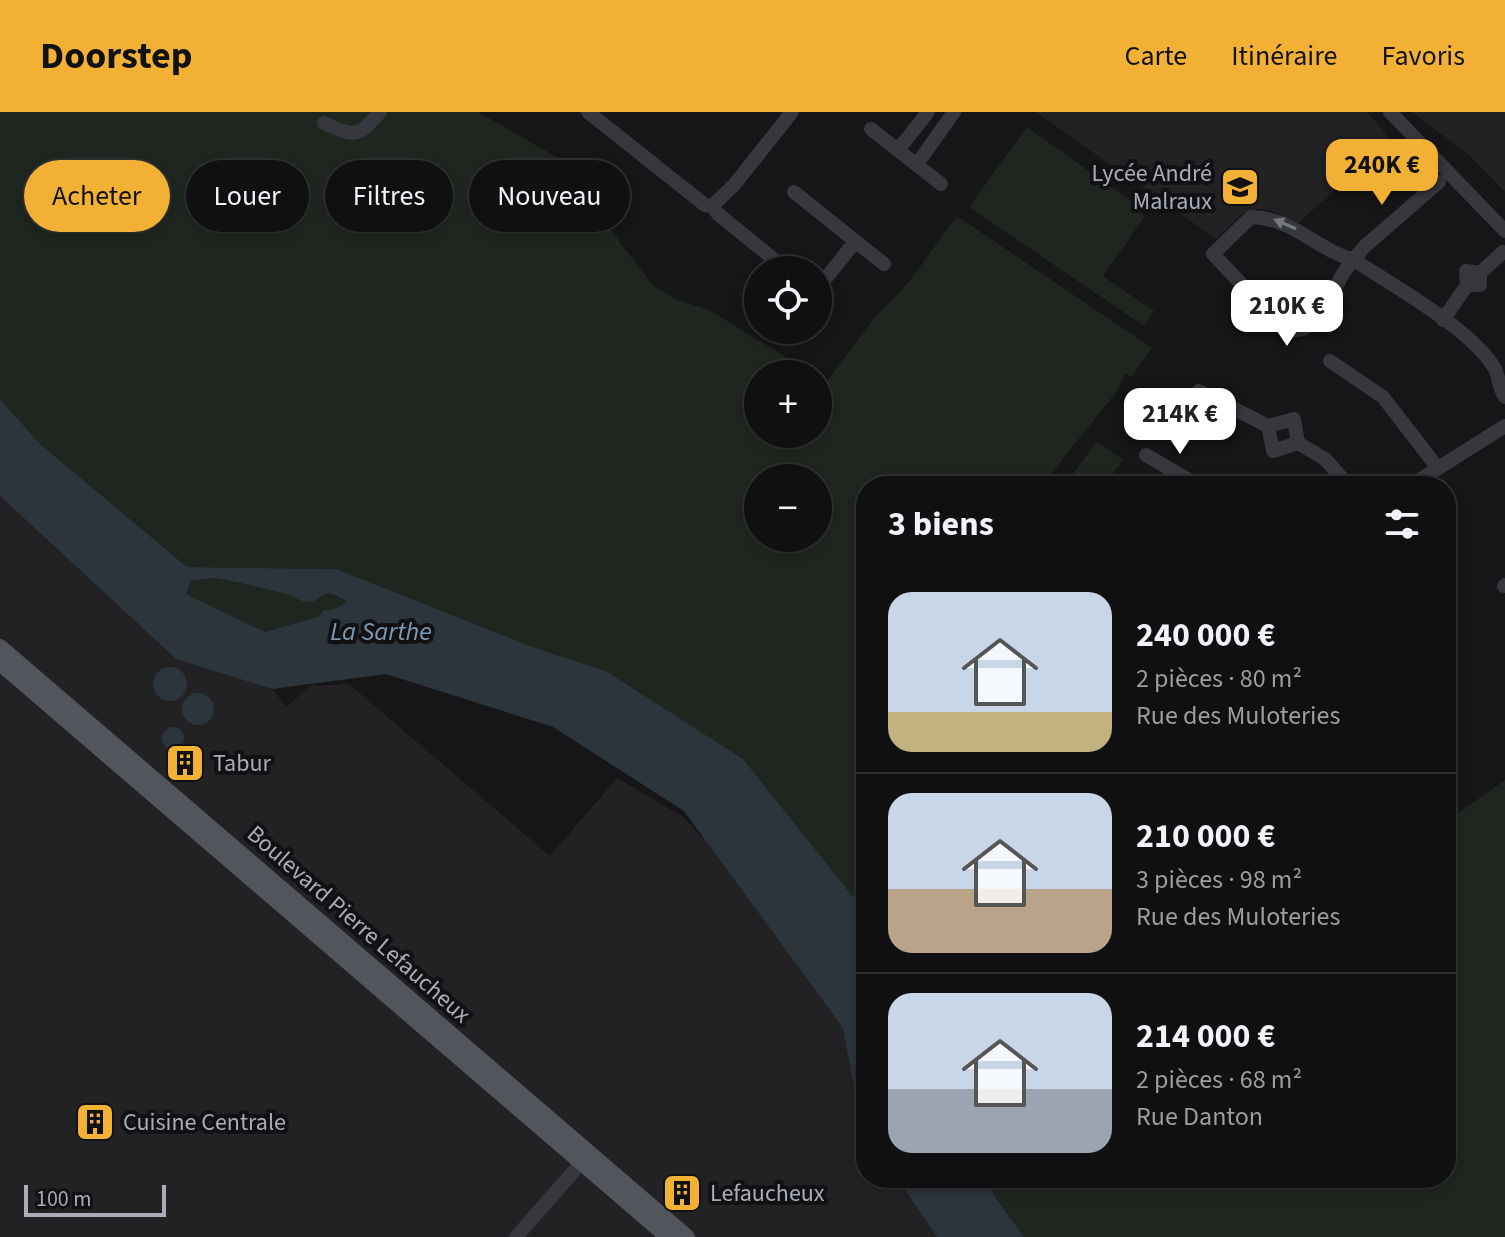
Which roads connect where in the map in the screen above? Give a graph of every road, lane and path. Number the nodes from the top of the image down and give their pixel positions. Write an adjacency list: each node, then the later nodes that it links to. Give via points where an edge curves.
1 (380, 112): 7 (street, via 356,135)
2 (588, 112): 14 (street)
3 (928, 112): 9 (street)
4 (954, 112): 10 (street)
5 (1390, 112): 15 (street)
6 (786, 114): 14 (street)
7 (324, 123)
8 (871, 129): 9 (street)
9 (898, 150): 10 (street)
10 (917, 164): 12 (street)
11 (1439, 182): 19 (street)
12 (941, 184)
13 (794, 192): 16 (street)
14 (712, 206): 18 (street)
15 (1505, 231)
16 (855, 242): 20 (street); 21 (street)
17 (1503, 252): 22 (street, via 1480,273 1480,285 1467,285)
18 (770, 256)
19 (1354, 260): 19 (street, one-way to 19, via 1289,225 1260,217 1239,226 1213,254 1270,316 1299,330 1321,315); 22 (street)
20 (884, 264)
21 (832, 271)
22 (1443, 320): 24 (street)
23 (1330, 361): 31 (street, via 1383,397)
24 (1500, 367): 26 (street, via 1497,383)
25 (1199, 391): 27 (street)
26 (1505, 397)
27 (1268, 426): 29 (street, via 1294,419); 29 (street, via 1273,451)
28 (1505, 426): 31 (street)
29 (1298, 443): 33 (street, via 1325,459)
30 (1146, 455): 32 (street)
31 (1437, 467): 34 (street)
32 (1172, 476)
33 (1340, 476)
34 (1424, 476)
35 (0, 635): 38 (main road)
36 (0, 647): 38 (main road, Boulevard Pierre Lefaucheux)
37 (0, 663): 41 (main road, Boulevard Pierre Lefaucheux)
38 (22, 666): 42 (main road, Boulevard Pierre Lefaucheux)
39 (574, 1171): 40 (street)
40 (516, 1237)
41 (668, 1237)
42 (687, 1237)

